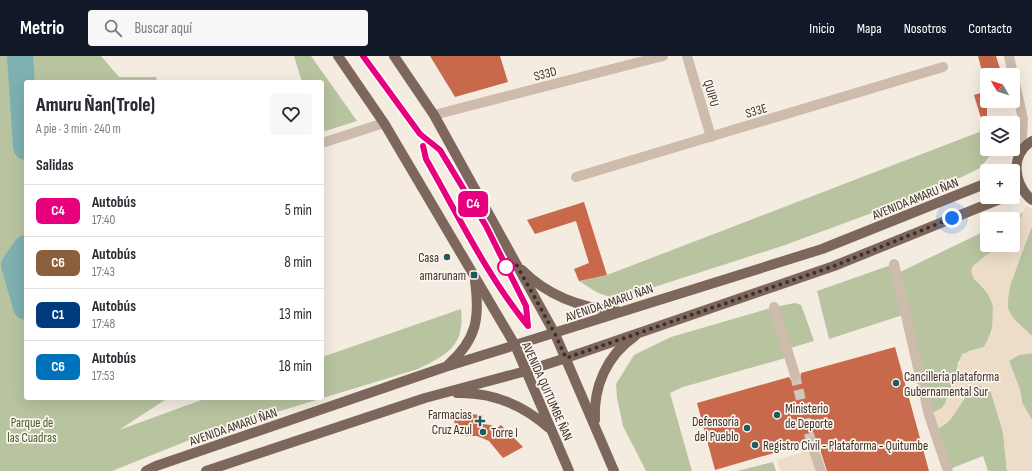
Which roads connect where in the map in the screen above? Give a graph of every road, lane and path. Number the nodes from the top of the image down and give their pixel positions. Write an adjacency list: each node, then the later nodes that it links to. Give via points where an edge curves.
1 (338, 56): 8 (main road, AVENIDA QUITUMBE ÑAN)
2 (394, 56): 7 (main road)
3 (663, 56): 7 (street, S33D)
4 (687, 56): 9 (street, QUIPU)
5 (1009, 56): 12 (street, via 1023,119)
6 (944, 68): 9 (street, S33E)
7 (434, 116): 19 (main road)
8 (384, 123): 11 (street); 21 (main road, AVENIDA QUITUMBE ÑAN)
9 (711, 137): 14 (street, S33E)
10 (1032, 141): 12 (main road)
11 (324, 142)
12 (1021, 152): 13 (main road)
13 (1017, 164)
14 (576, 177)
15 (980, 186): 23 (main road, AVENIDA AMARU ÑAN, via 822,249)
16 (1020, 194): 17 (main road)
17 (1032, 200)
18 (988, 204): 24 (main road, via 834,266)
19 (515, 262): 23 (main road, via 539,284 568,300 603,310); 25 (main road)
20 (894, 264): 40 (street, via 929,415)
21 (474, 275): 26 (main road, AVENIDA QUITUMBE ÑAN); 28 (main road, via 477,320 461,353)
22 (774, 307): 30 (street)
23 (621, 311): 25 (main road, AVENIDA AMARU ÑAN)
24 (641, 331): 27 (main road); 32 (main road, via 619,349 604,372 596,399)
25 (555, 334): 26 (main road, AVENIDA AMARU ÑAN); 27 (main road)
26 (515, 345): 28 (main road, AVENIDA AMARU ÑAN); 29 (main road, AVENIDA QUITUMBE ÑAN)
27 (566, 358): 29 (main road); 32 (main road)
28 (445, 367): 35 (main road, AVENIDA AMARU ÑAN)
29 (526, 371): 31 (main road); 33 (main road, AVENIDA QUITUMBE ÑAN)
30 (795, 375)
31 (432, 395): 33 (main road, via 469,392 505,400 538,418); 36 (main road)
32 (595, 426): 38 (main road)
33 (552, 431): 37 (main road, AVENIDA QUITUMBE ÑAN)
34 (812, 442): 39 (street)
35 (146, 471)
36 (206, 471)
37 (569, 471)
38 (614, 471)
39 (821, 471)
40 (948, 471)

